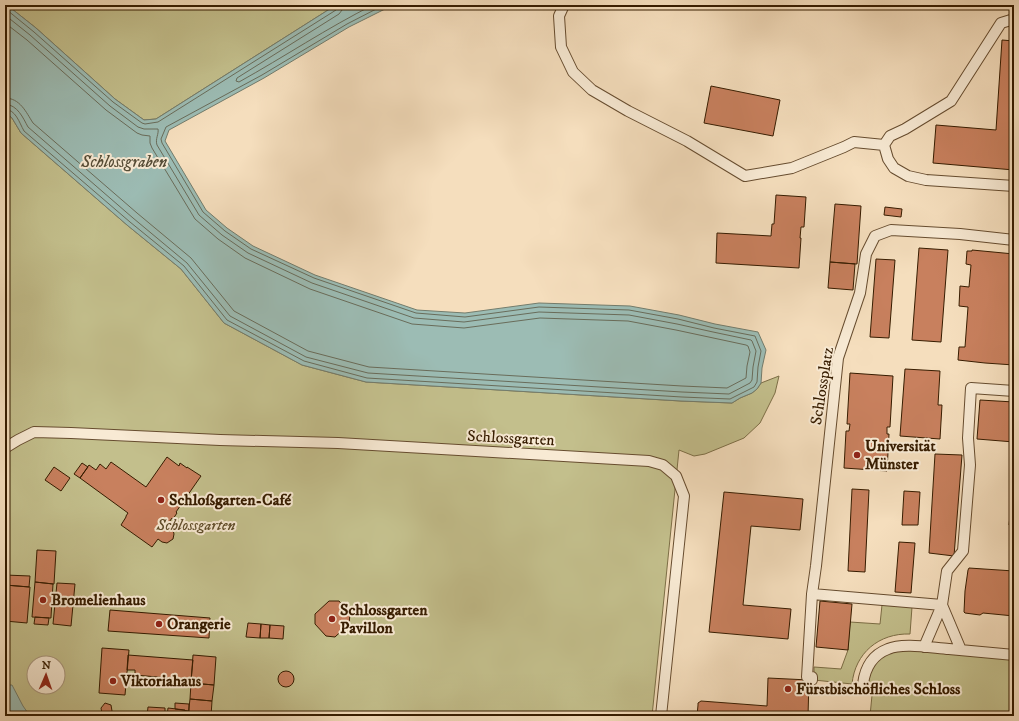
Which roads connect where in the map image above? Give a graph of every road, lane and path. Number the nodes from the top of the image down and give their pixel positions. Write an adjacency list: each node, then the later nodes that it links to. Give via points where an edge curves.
1 (564, 5): 3 (lane, via 559,16 561,47 572,72 592,90 687,141 745,176 792,168 854,142)
2 (1014, 19): 3 (lane, via 1001,22 951,101 890,136)
3 (884, 145): 4 (lane, via 894,168 908,176 926,180)
4 (1014, 186)
5 (1014, 240): 8 (lane, Schlossplatz, via 891,230 875,236 866,254 860,293 838,358)
6 (1014, 391): 9 (lane, via 971,388 968,438 970,465 963,551 947,571)
7 (5, 448): 15 (lane, Schlossgarten, via 34,432 338,443 649,461 663,465 676,476 684,496)
8 (812, 594): 9 (lane); 13 (lane, Schlossplatz, via 807,677 812,677)
9 (942, 605): 10 (lane); 11 (lane)
10 (924, 647): 11 (lane); 14 (lane, via 899,646 880,652 867,667)
11 (961, 650): 12 (lane)
12 (1014, 655)
13 (812, 680)
14 (863, 684)
15 (662, 716)

